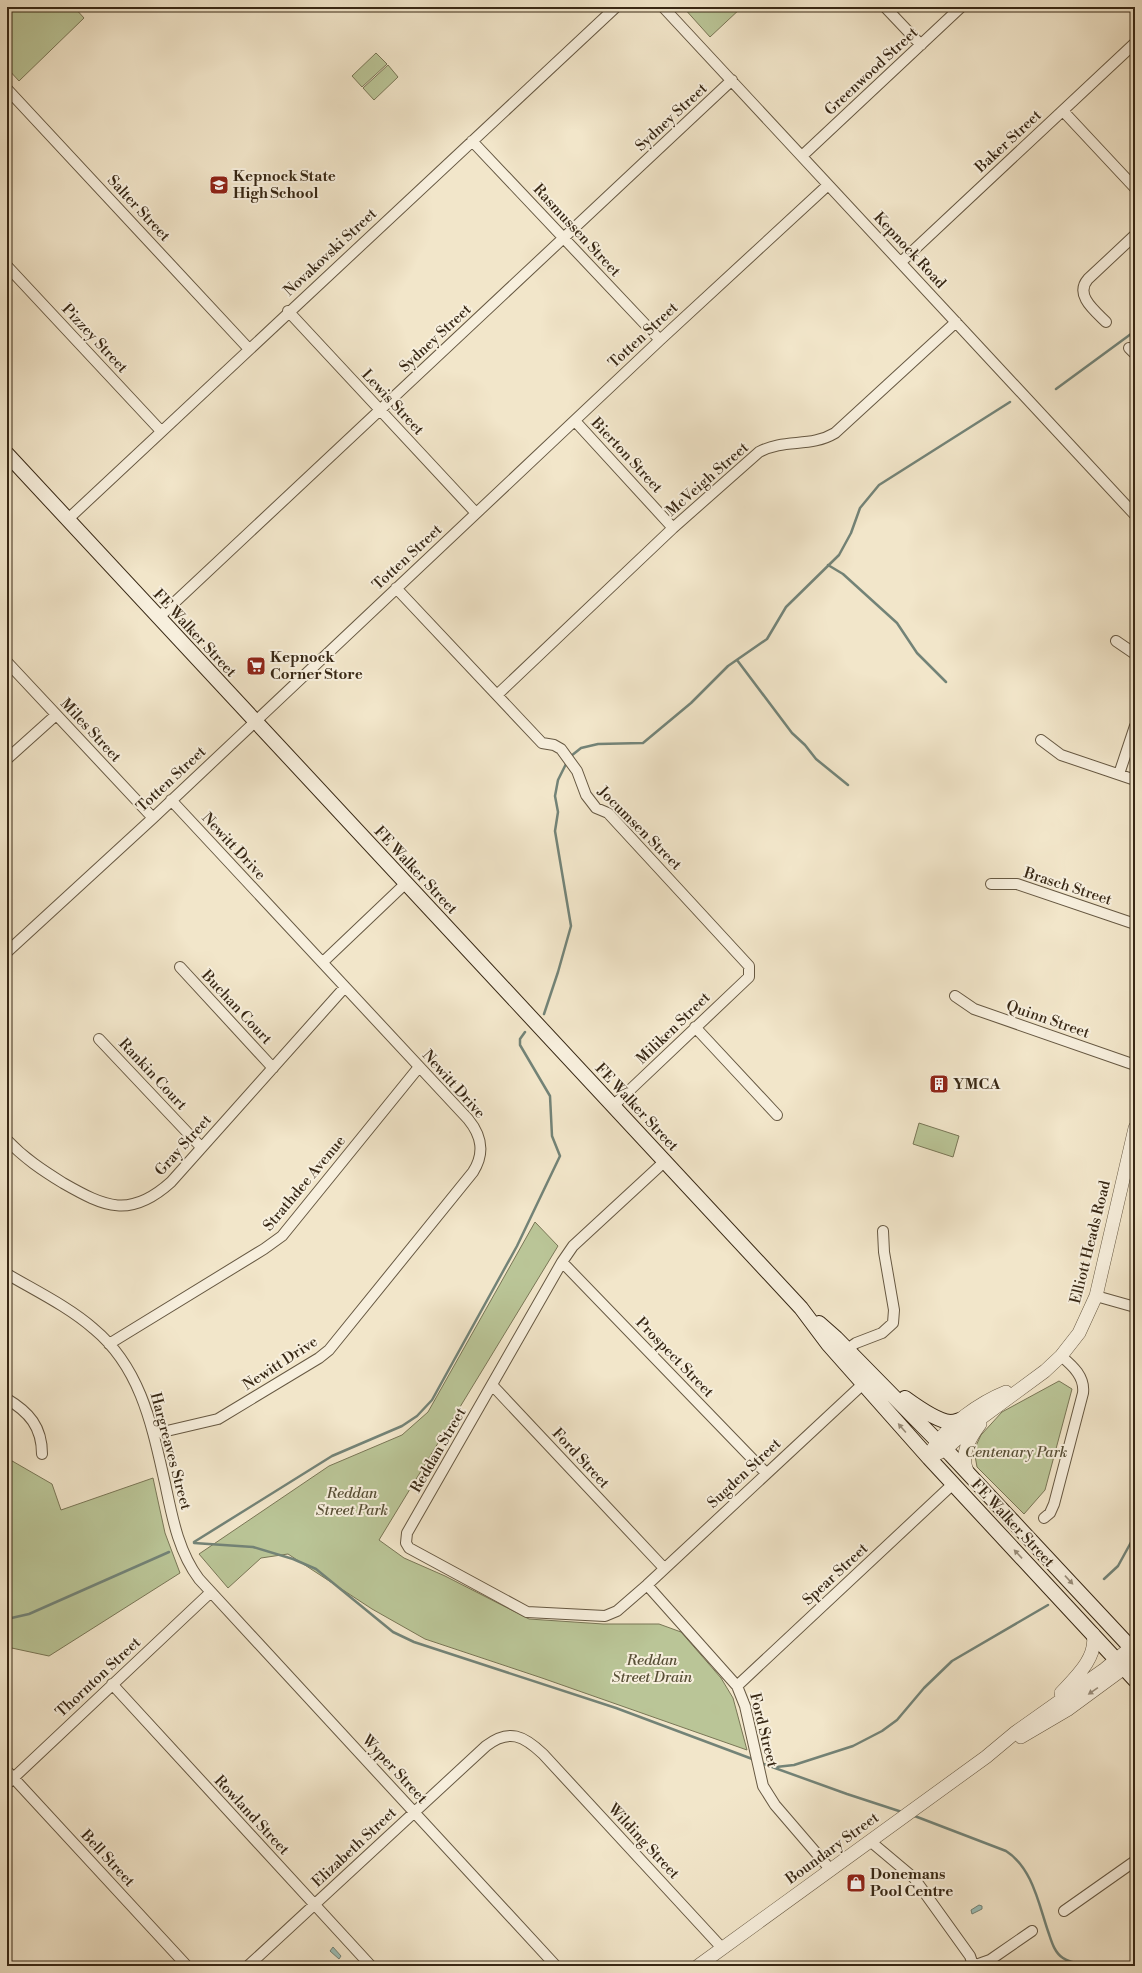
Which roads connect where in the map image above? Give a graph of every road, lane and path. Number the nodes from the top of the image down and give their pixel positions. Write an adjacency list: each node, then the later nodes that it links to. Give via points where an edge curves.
1 (616, 7): 10 (street, Novakovski Street)
2 (663, 7): 7 (street, Kepnock Road)
3 (885, 7): 6 (street)
4 (961, 7): 6 (street, Greenwood Street)
5 (1135, 43): 9 (street, Baker Street)
6 (920, 45): 11 (street, Greenwood Street)
7 (732, 80): 11 (street, Kepnock Road); 15 (street, Sydney Street)
8 (7, 89): 22 (street, Salter Street)
9 (1063, 111): 13 (street); 16 (street, Baker Street)
10 (472, 141): 15 (street, Rasmussen Street); 18 (street, Novakovski Street)
11 (802, 156): 12 (street, Kepnock Road)
12 (828, 185): 16 (street, Kepnock Road); 21 (street, Totten Street)
13 (1135, 188)
14 (1135, 235): 20 (street, via 1088,279 1080,292)
15 (564, 239): 21 (street, Rasmussen Street); 23 (street, Sydney Street)
16 (901, 262): 19 (street, Kepnock Road)
17 (7, 266): 25 (street, Pizzey Street)
18 (288, 311): 22 (street, Novakovski Street); 23 (street, Lewis Street)
19 (956, 322): 28 (street, Kepnock Road); 30 (street, McVeigh Street, via 835,433 824,440 814,442 769,446)
20 (1106, 322)
21 (660, 340): 24 (street, Totten Street)
22 (249, 349): 25 (street, Novakovski Street)
23 (380, 409): 27 (street, Lewis Street); 32 (street, Sydney Street)
24 (575, 421): 27 (street, Totten Street); 30 (street, Bierton Street)
25 (161, 431): 29 (street, Novakovski Street)
26 (7, 454): 29 (main road, FE Walker Street)
27 (476, 513): 31 (street, Totten Street)
28 (1135, 515)
29 (67, 520): 32 (main road, FE Walker Street)
30 (673, 528): 36 (street, McVeigh Street)
31 (396, 588): 36 (street, Jocumsen Street); 38 (street, Totten Street)
32 (158, 618): 38 (main road, FE Walker Street)
33 (1116, 641): 34 (street)
34 (1135, 654)
35 (7, 662): 37 (street, Miles Street)
36 (496, 695): 52 (street, Jocumsen Street, via 542,743 561,749 595,807 608,813 747,962)
37 (56, 715): 41 (street); 45 (street, Miles Street)
38 (255, 721): 44 (street, Totten Street); 46 (main road, FE Walker Street)
39 (1135, 726): 42 (street)
40 (1041, 740): 42 (street, via 1061,755)
41 (7, 760)
42 (1119, 774): 43 (street)
43 (1135, 780)
44 (171, 800): 45 (street, Totten Street); 50 (street, Newitt Drive)
45 (153, 818): 49 (street, Totten Street)
46 (405, 884): 50 (street); 60 (main road, FE Walker Street)
47 (991, 884): 48 (street, Brasch Street, via 1017,884)
48 (1135, 924)
49 (7, 952)
50 (323, 962): 53 (street, Newitt Drive)
51 (180, 967): 59 (street, Buchan Court)
52 (750, 970): 55 (street, Miliken Street, via 749,977)
53 (345, 987): 58 (street, Newitt Drive); 59 (street, Gray Street)
54 (955, 996): 57 (street, Quinn Street, via 974,1009)
55 (695, 1027): 60 (street, Miliken Street); 61 (street)
56 (99, 1039): 64 (street, Rankin Court)
57 (1135, 1065)
58 (419, 1067): 71 (street, Strathdee Avenue, via 282,1236); 81 (street, Newitt Drive, via 475,1127 482,1146 478,1164 473,1172 329,1350 218,1419)
59 (273, 1068): 64 (street, Gray Street)
60 (613, 1106): 65 (main road, FE Walker Street)
61 (777, 1115)
62 (1135, 1128): 69 (street, Elliott Heads Road)
63 (7, 1140): 64 (street, Gray Street, via 35,1166 95,1201 118,1206 146,1200 162,1190)
64 (201, 1147)
65 (664, 1162): 67 (street, Reddan Street, via 573,1246); 72 (main road, FE Walker Street)
66 (883, 1231): 72 (street, via 894,1310 893,1323 882,1333)
67 (562, 1262): 77 (street, Reddan Street); 86 (street, Prospect Street)
68 (7, 1274): 71 (street, Hargreaves Street, via 81,1318)
69 (1096, 1296): 70 (street); 73 (street, Elliott Heads Road, via 1079,1333)
70 (1135, 1308)
71 (109, 1344): 81 (street, Hargreaves Street, via 138,1386)
72 (843, 1352): 74 (main road, FE Walker Street); 76 (main road, FE Walker Street)
73 (1061, 1356): 75 (street, Elliott Heads Road); 88 (street, via 1080,1375 1083,1393 1054,1504)
74 (864, 1365): 80 (main road, via 925,1411 947,1421); 82 (main road, FE Walker Street)
75 (1028, 1383): 79 (street, Elliott Heads Road); 80 (street, Elliott Heads Road, via 989,1399)
76 (863, 1384): 84 (main road, FE Walker Street, one-way to 76); 86 (street, Sugden Street)
77 (492, 1386): 89 (street, Ford Street); 90 (street, Reddan Street, via 407,1533 406,1543 409,1548 534,1614 605,1616 617,1610)
78 (7, 1399): 83 (street, via 32,1419 40,1436)
79 (992, 1409): 82 (street, Elliott Heads Road); 85 (street, via 965,1450 963,1460)
80 (963, 1419): 82 (street, Elliott Heads Road)
81 (154, 1434): 91 (street, Hargreaves Street, via 180,1545 190,1566)
82 (942, 1445): 84 (street, Elliott Heads Road); 85 (main road, FE Walker Street)
83 (42, 1454)
84 (928, 1458): 87 (main road, FE Walker Street)
85 (967, 1471): 93 (main road, FE Walker Street, one-way to 93)
86 (766, 1473): 89 (street, Sugden Street)
87 (953, 1484): 92 (main road, FE Walker Street, one-way to 87); 96 (street, Spear Street)
88 (1044, 1518)
89 (664, 1568): 90 (street, Sugden Street)
90 (647, 1586): 96 (street, Ford Street)
91 (211, 1592): 95 (street, Thornton Street); 101 (street, Wyper Street)
92 (1093, 1634): 93 (main road, FE Walker Street); 97 (street, via 1094,1648 1088,1660 1069,1685)
93 (1129, 1655): 94 (main road); 97 (street, Boundary Street); 99 (street, Boundary Street, one-way to 99, via 1067,1710)
94 (1135, 1680)
95 (112, 1684): 100 (street, Thornton Street); 105 (street, Rowland Street)
96 (738, 1686): 104 (street, Ford Street, via 763,1786)
97 (1040, 1714): 99 (street, Boundary Street)
98 (543, 1754): 101 (street, Elizabeth Street, via 520,1737 499,1737); 108 (street, Wilding Street)
99 (986, 1757): 102 (street, Boundary Street)
100 (9, 1778): 109 (street, Bell Street)
101 (414, 1812): 105 (street, Elizabeth Street); 112 (street, Wyper Street)
102 (870, 1841): 104 (street, Boundary Street); 114 (street, via 914,1878 970,1956)
103 (1135, 1860): 106 (street)
104 (830, 1869): 108 (street, Boundary Street)
105 (314, 1904): 110 (street, Elizabeth Street); 111 (street, Rowland Street)
106 (1064, 1911)
107 (1032, 1931): 114 (street, via 990,1960)
108 (722, 1948): 113 (street, Boundary Street)
109 (187, 1966)
110 (248, 1966)
111 (371, 1966)
112 (556, 1966)
113 (698, 1966)
114 (973, 1966)

